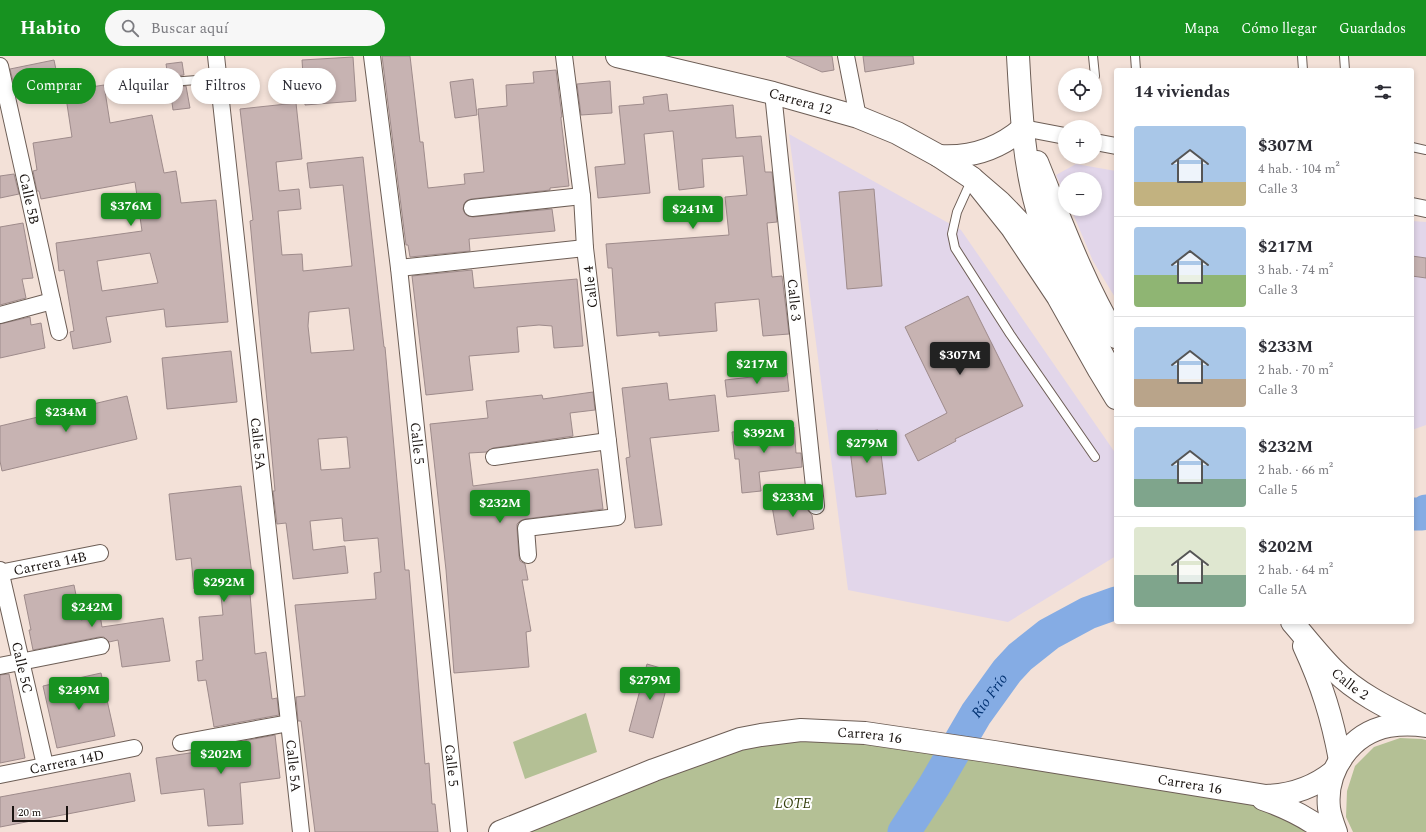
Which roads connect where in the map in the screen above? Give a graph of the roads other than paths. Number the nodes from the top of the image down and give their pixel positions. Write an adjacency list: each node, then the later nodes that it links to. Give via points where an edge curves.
1 (216, 56): 12 (street, Calle 5A)
2 (372, 56): 33 (street, Calle 5)
3 (564, 56): 28 (street, Calle 4)
4 (617, 56): 17 (main road, Carrera 12)
5 (846, 56): 19 (street)
6 (1018, 56): 20 (main road)
7 (1093, 56): 13 (lane)
8 (1135, 56): 14 (lane)
9 (1302, 56): 15 (lane)
10 (1344, 56): 16 (lane)
11 (0, 66): 35 (street, Calle 5B)
12 (218, 68)
13 (1094, 68)
14 (1136, 68)
15 (1303, 68)
16 (1345, 68)
17 (773, 93): 19 (main road, Carrera 12); 45 (street, Calle 3)
18 (222, 104): 54 (street, Calle 5A)
19 (858, 117): 26 (main road, Carrera 12, via 897,133)
20 (1023, 128): 21 (street); 26 (main road, via 1005,142 984,152 962,156); 34 (main road, via 1037,210 1050,250); 38 (main road, via 1090,289)
21 (1058, 135)
22 (1102, 143): 23 (street)
23 (1114, 146)
24 (1414, 147): 25 (lane)
25 (1426, 150)
26 (939, 156): 27 (main road, Carrera 12)
27 (972, 178): 34 (main road, via 1025,228); 41 (main road, via 1012,228 1058,296); 43 (lane, via 957,212 952,234 955,248 1010,334)
28 (582, 196): 30 (street); 32 (street, Calle 4)
29 (1414, 206): 31 (street)
30 (472, 208)
31 (1426, 209)
32 (585, 248): 33 (street); 42 (street, Calle 4)
33 (398, 268): 63 (street, Calle 5)
34 (1068, 287): 39 (main road); 40 (main road)
35 (52, 301): 36 (street); 37 (street, Calle 5B)
36 (0, 315)
37 (59, 332)
38 (1114, 334)
39 (1114, 347)
40 (1114, 375)
41 (1114, 395)
42 (608, 441): 44 (street); 47 (street, Calle 4, via 617,517 526,528)
43 (1095, 457)
44 (494, 458)
45 (816, 506)
46 (100, 553): 48 (street, Carrera 14B)
47 (528, 554)
48 (0, 572): 52 (street, Calle 5C)
49 (1292, 624): 59 (main road, Calle 2, via 1316,672 1326,701 1334,730)
50 (1293, 624): 55 (main road, Calle 2, via 1335,671 1359,690 1382,705)
51 (101, 646): 52 (street)
52 (21, 661): 53 (street); 58 (street, Calle 5C)
53 (0, 666)
54 (289, 723): 56 (street); 62 (street, Calle 5A)
55 (1425, 726): 59 (main road, Carrera 16, via 1394,726 1378,730 1354,744)
56 (181, 743)
57 (134, 748): 58 (street, Carrera 14D)
58 (45, 765): 60 (street, Carrera 14D)
59 (1336, 766): 61 (main road, Carrera 16, via 1322,780 1295,793); 66 (main road, via 1329,796 1329,809)
60 (0, 775)
61 (1253, 795): 64 (main road, Carrera 16, via 865,733 801,730 740,739 654,770); 65 (main road, Carrera 16, via 1290,809)
62 (301, 832)
63 (459, 832)
64 (500, 832)
65 (1326, 832)
66 (1336, 832)

